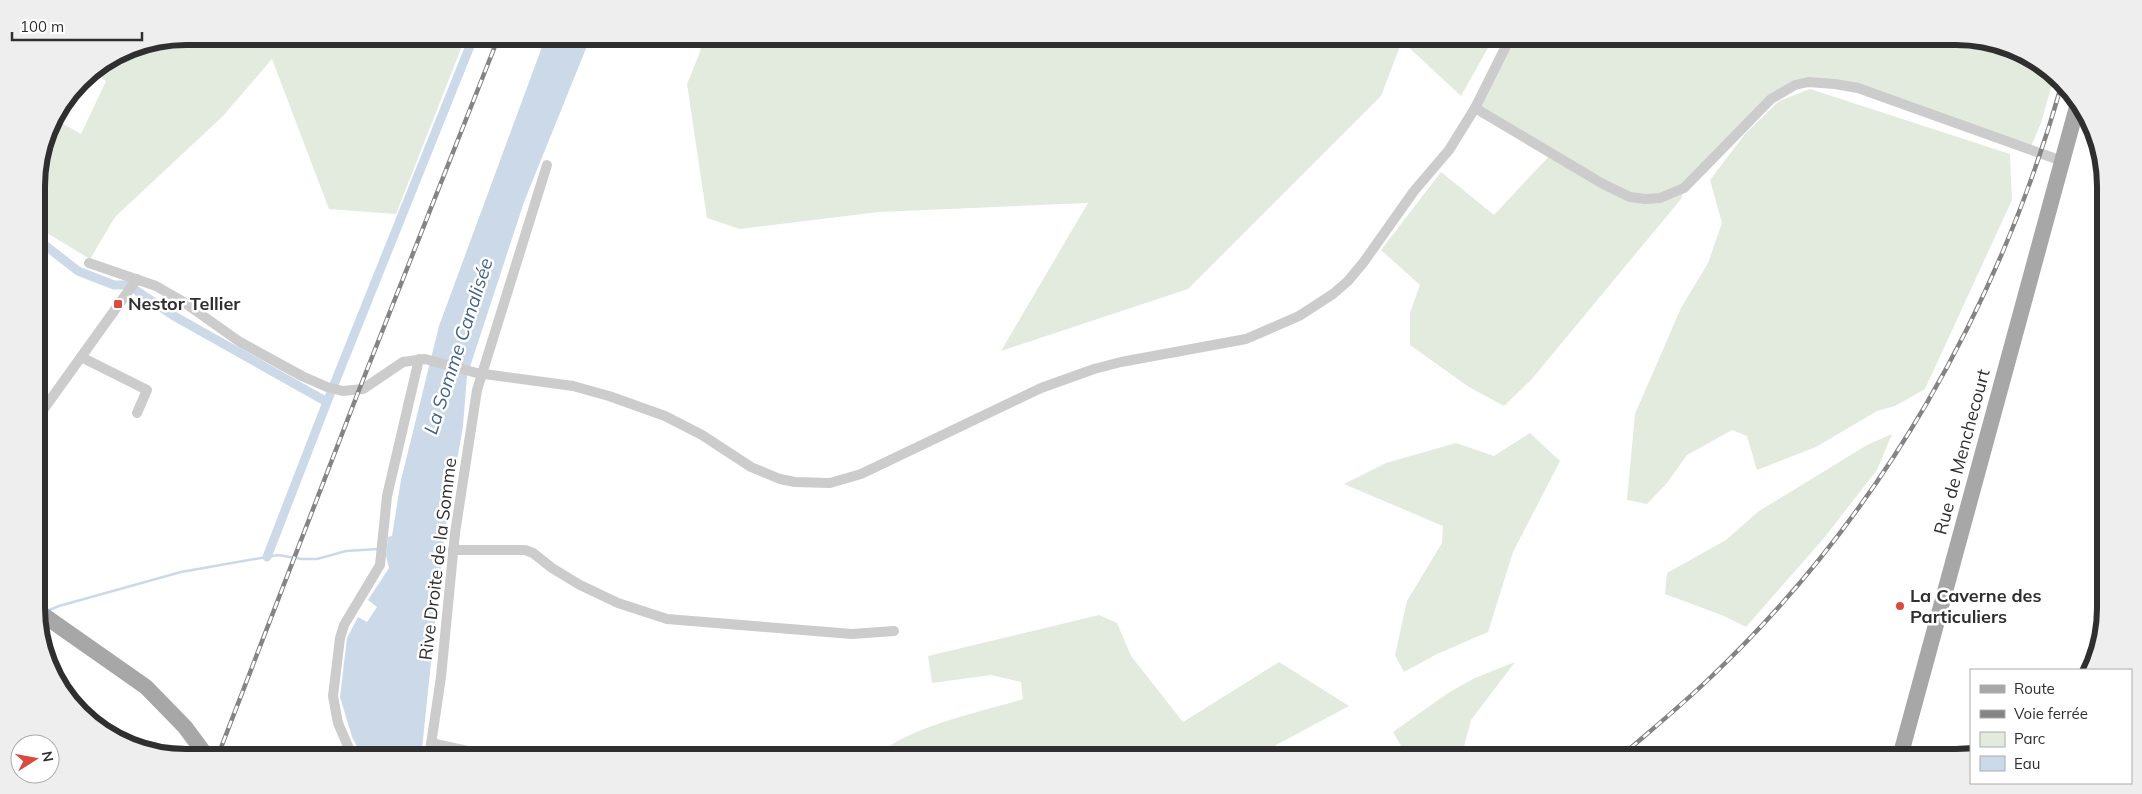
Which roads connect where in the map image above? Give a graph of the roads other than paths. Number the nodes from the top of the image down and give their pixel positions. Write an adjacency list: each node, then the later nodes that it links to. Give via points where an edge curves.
1 (1506, 45): 2 (street)
2 (1475, 108): 4 (street, via 1603,184 1630,197 1645,199 1660,198 1684,188 1771,99 1795,85 1808,82 1858,88); 10 (street, via 1450,150 1414,191 1363,263 1348,281 1315,306 1246,339 1148,356 1067,378 848,479 814,483 774,477 751,467 665,416 618,399 573,386)
3 (2076, 112): 4 (main road, Rue de Menchecourt)
4 (2063, 159): 21 (main road, Rue de Menchecourt)
5 (547, 166): 10 (street, Rive Droite de la Somme)
6 (89, 263): 7 (street)
7 (137, 279): 8 (street); 9 (street, via 156,286 240,342 326,388 364,389 399,364)
8 (81, 357): 11 (street); 12 (street, via 147,390)
9 (422, 359): 10 (street); 18 (street, via 387,496 380,566 344,625 340,638 333,696 338,723)
10 (479, 373): 13 (street, Rive Droite de la Somme)
11 (45, 408)
12 (137, 413)
13 (453, 550): 15 (street, via 525,550 580,585 618,603 667,619 852,634); 16 (street, Rive Droite de la Somme)
14 (45, 617): 17 (main road, via 146,687 174,714)
15 (894, 631)
16 (431, 743): 19 (street, Rive Droite de la Somme); 20 (street)
17 (200, 749)
18 (349, 749)
19 (430, 749)
20 (458, 749)
21 (1902, 749)

